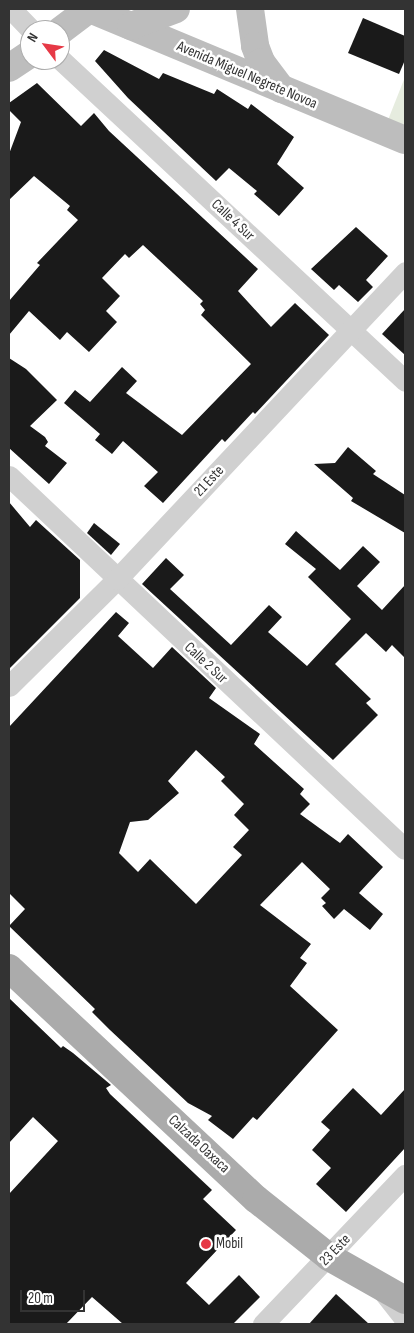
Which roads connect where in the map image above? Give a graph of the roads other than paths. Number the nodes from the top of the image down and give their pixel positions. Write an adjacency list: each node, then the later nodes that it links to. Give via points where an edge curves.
1 (12, 9): 5 (street)
2 (89, 9): 6 (main road); 7 (main road, Avenida Miguel Negrete Novoa)
3 (176, 9): 7 (main road)
4 (250, 9): 11 (main road, via 255,46 261,62)
5 (22, 20)
6 (70, 24)
7 (131, 26): 11 (main road, Avenida Miguel Negrete Novoa)
8 (20, 61): 9 (main road)
9 (9, 68)
10 (70, 68): 14 (street, Calle 4 Sur)
11 (281, 89): 12 (main road, Avenida Miguel Negrete Novoa)
12 (405, 140)
13 (405, 272): 14 (street, 21 Este)
14 (353, 331): 15 (street, Calle 4 Sur); 17 (street, 21 Este)
15 (405, 381)
16 (9, 476): 17 (street, Calle 2 Sur)
17 (116, 579): 18 (street, 21 Este); 19 (street, Calle 2 Sur)
18 (9, 686)
19 (405, 849)
20 (9, 968): 22 (main road, Calzada Oaxaca, via 256,1199)
21 (405, 1175): 22 (street, 23 Este)
22 (328, 1257): 23 (main road, Calzada Oaxaca); 26 (street, 23 Este)
23 (380, 1287): 24 (main road, Calzada Oaxaca); 25 (street)
24 (405, 1300)
25 (405, 1319)
26 (263, 1324)

